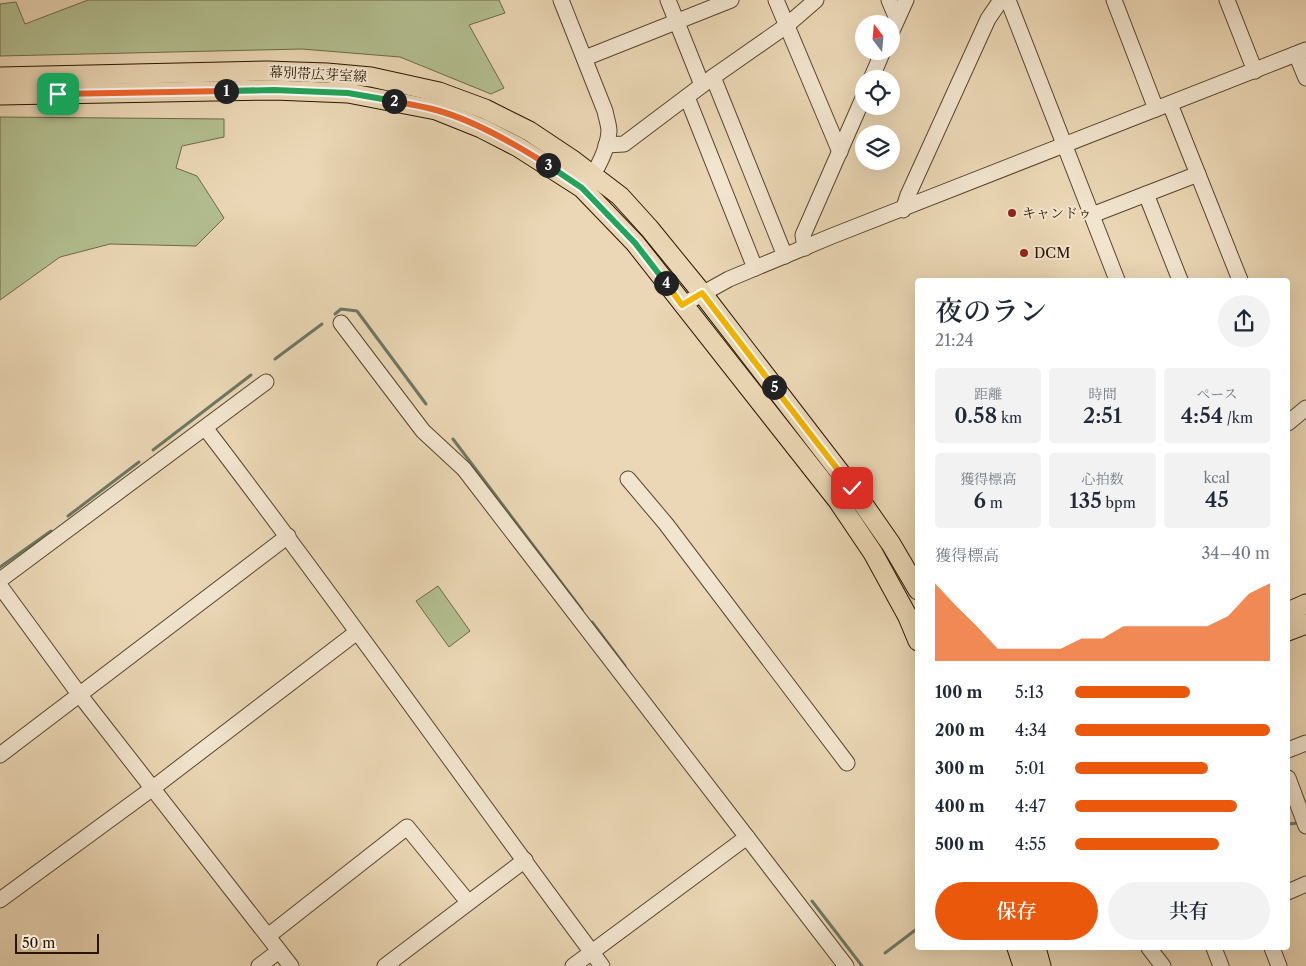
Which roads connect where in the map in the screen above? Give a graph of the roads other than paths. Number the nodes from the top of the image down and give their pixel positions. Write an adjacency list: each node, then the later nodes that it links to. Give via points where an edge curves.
1 (561, 0): 17 (street)
2 (668, 0): 14 (street)
3 (732, 0): 14 (street)
4 (776, 0): 15 (street)
5 (816, 0): 15 (street)
6 (889, 0): 12 (street)
7 (906, 0): 13 (street)
8 (1001, 0): 32 (street, via 988,19)
9 (1008, 0): 27 (street)
10 (1114, 0): 24 (street)
11 (1227, 0): 18 (street)
12 (892, 15)
13 (899, 15)
14 (677, 22): 17 (street); 21 (street)
15 (786, 26): 21 (street); 28 (street)
16 (1301, 52): 18 (street); 20 (street)
17 (585, 58): 26 (street, via 605,111 609,130)
18 (1255, 71): 24 (street)
19 (0, 76): 30 (main road, 幕別帯広芽室線, via 267,70 371,76 439,92 485,109 529,131)
20 (1306, 78)
21 (707, 81): 23 (street); 35 (street)
22 (0, 95): 30 (main road, 幕別帯広芽室線, via 274,90 348,93 436,110 481,128)
23 (687, 97): 26 (street, via 624,144); 36 (street)
24 (1163, 106): 27 (street); 29 (street)
25 (856, 115): 28 (street)
26 (606, 145): 30 (street)
27 (1064, 145): 32 (street); 33 (street)
28 (840, 152): 34 (street, via 803,235)
29 (1198, 174): 31 (street); 39 (street)
30 (588, 182): 40 (main road, 幕別帯広芽室線, via 620,196); 41 (main road, 幕別帯広芽室線)
31 (1146, 194): 33 (street); 38 (street)
32 (903, 210): 34 (street)
33 (1092, 215): 37 (street)
34 (805, 248): 35 (street)
35 (785, 256): 36 (street)
36 (755, 268): 40 (street)
37 (1116, 278)
38 (1179, 278)
39 (1239, 278)
40 (702, 293): 41 (street); 50 (main road, 幕別帯広芽室線, via 852,488)
41 (682, 305): 55 (main road, 幕別帯広芽室線, via 838,500 873,553)
42 (341, 323): 64 (street, via 423,432 464,469)
43 (266, 382): 46 (street)
44 (1306, 408): 45 (street)
45 (1290, 421)
46 (206, 429): 48 (street); 49 (street)
47 (628, 479): 60 (street, via 666,524)
48 (288, 536): 54 (street); 56 (street)
49 (0, 580)
50 (915, 585)
51 (0, 586): 56 (street)
52 (1301, 613): 53 (main road)
53 (1290, 628)
54 (358, 632): 62 (street); 65 (street)
55 (915, 634)
56 (80, 694): 59 (street); 62 (street)
57 (1306, 743): 58 (street)
58 (1290, 749)
59 (0, 755)
60 (847, 763)
61 (1290, 783): 63 (street)
62 (153, 788): 68 (street); 70 (street)
63 (1306, 826)
64 (747, 837): 77 (street); 83 (street)
65 (525, 860): 69 (street); 77 (street)
66 (1306, 884): 67 (street)
67 (1290, 891)
68 (0, 900)
69 (468, 902): 70 (street, via 407,827); 80 (street)
70 (268, 936): 71 (street)
71 (279, 950): 78 (street); 79 (street)
72 (1019, 950): 84 (main road)
73 (1037, 950): 85 (main road)
74 (1154, 950): 86 (street)
75 (1215, 950): 87 (street)
76 (1273, 950): 88 (street)
77 (591, 952): 81 (street); 82 (street)
78 (259, 966)
79 (291, 966)
80 (385, 966)
81 (573, 966)
82 (602, 966)
83 (846, 966)
84 (1023, 966)
85 (1041, 966)
86 (1163, 966)
87 (1221, 966)
88 (1279, 966)

